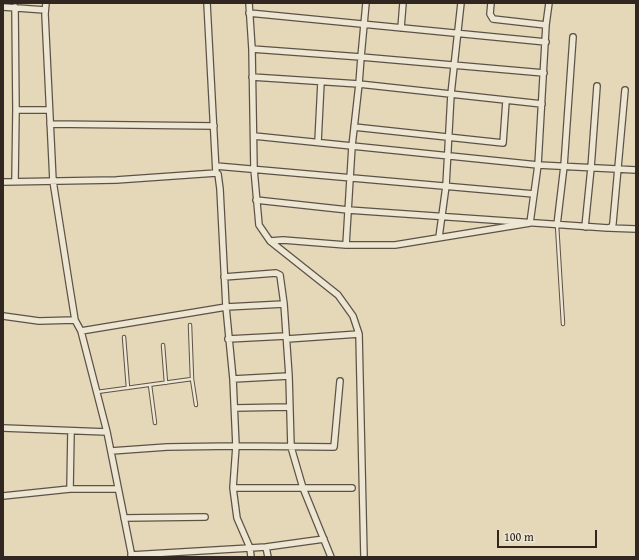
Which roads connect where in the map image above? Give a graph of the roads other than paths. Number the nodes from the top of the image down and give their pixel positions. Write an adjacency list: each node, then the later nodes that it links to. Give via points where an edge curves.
1 (46, 3): 11 (street)
2 (207, 3): 34 (street)
3 (249, 3): 12 (street)
4 (366, 3): 13 (street)
5 (403, 3): 15 (street)
6 (461, 3): 16 (street)
7 (491, 3): 14 (street, via 490,14 493,19)
8 (549, 3): 14 (street)
9 (3, 7): 10 (street)
10 (15, 7): 11 (street); 31 (street)
11 (45, 10): 32 (street)
12 (249, 14): 13 (street); 19 (street)
13 (364, 24): 15 (street); 20 (street)
14 (546, 25): 18 (street)
15 (401, 28): 16 (street)
16 (458, 34): 18 (street); 21 (street)
17 (573, 37): 43 (street)
18 (546, 42): 22 (street)
19 (252, 49): 20 (street); 23 (street)
20 (360, 57): 21 (street); 25 (street)
21 (454, 64): 22 (street); 28 (street)
22 (544, 72): 30 (street)
23 (252, 77): 24 (street); 36 (street)
24 (322, 82): 25 (street); 38 (street)
25 (360, 84): 28 (street); 35 (street)
26 (597, 86): 44 (street)
27 (625, 90): 46 (street)
28 (451, 94): 29 (street); 37 (street)
29 (506, 101): 30 (street); 37 (street, via 503,142)
30 (542, 104): 41 (street)
31 (16, 110): 32 (street); 52 (street)
32 (49, 110): 33 (street)
33 (50, 124): 34 (street); 50 (street)
34 (214, 126): 42 (street)
35 (354, 127): 37 (street); 39 (street)
36 (254, 136): 38 (street); 45 (street)
37 (448, 138): 40 (street)
38 (318, 142): 39 (street)
39 (352, 146): 40 (street); 49 (street)
40 (448, 156): 41 (street); 53 (street)
41 (538, 165): 43 (street); 54 (street)
42 (216, 166): 45 (street); 48 (street)
43 (564, 166): 44 (street); 59 (street)
44 (591, 168): 46 (street); 60 (street)
45 (254, 169): 49 (street); 55 (street)
46 (619, 169): 47 (street); 61 (street, via 613,223 612,227)
47 (636, 170)
48 (216, 173): 50 (street, via 116,180); 66 (street, via 220,189)
49 (350, 178): 53 (street); 56 (street)
50 (53, 181): 52 (street); 70 (street)
51 (3, 182): 52 (street)
52 (15, 182)
53 (446, 186): 54 (street); 57 (street)
54 (534, 194): 58 (street)
55 (256, 200): 56 (street); 64 (street, via 259,225)
56 (348, 210): 57 (street); 65 (street)
57 (442, 216): 58 (street); 63 (street)
58 (530, 223): 59 (street); 63 (street)
59 (557, 225): 60 (street); 71 (lane)
60 (585, 227): 61 (street)
61 (608, 228): 62 (street)
62 (636, 229)
63 (439, 237): 65 (street, via 395,245)
64 (270, 241): 65 (street); 74 (street, via 338,295 353,316)
65 (346, 245)
66 (224, 277): 67 (street, via 276,273 280,275); 68 (street)
67 (284, 304): 68 (street); 76 (street)
68 (226, 307): 73 (street); 77 (street)
69 (3, 316): 70 (street, via 39,321)
70 (75, 320): 73 (street)
71 (563, 324)
72 (190, 325): 81 (lane)
73 (81, 331): 86 (street)
74 (359, 334): 76 (street); 112 (street)
75 (124, 337): 85 (lane)
76 (286, 337): 77 (street); 79 (street)
77 (228, 340): 80 (street)
78 (163, 345): 83 (lane)
79 (289, 376): 80 (street); 88 (street)
80 (233, 378): 89 (street)
81 (192, 379): 83 (lane); 87 (lane)
82 (340, 381): 95 (street, via 334,447)
83 (166, 383): 84 (lane)
84 (150, 385): 85 (lane); 90 (lane)
85 (128, 388): 86 (lane)
86 (97, 392): 93 (street)
87 (196, 404)
88 (289, 407): 89 (street); 95 (street)
89 (235, 408): 94 (street)
90 (155, 423)
91 (3, 428): 92 (street)
92 (71, 431): 93 (street); 100 (street)
93 (107, 432): 96 (street)
94 (236, 446): 95 (street); 96 (street); 97 (street)
95 (291, 447): 98 (street)
96 (111, 451): 101 (street)
97 (233, 488): 98 (street); 107 (street, via 237,518)
98 (303, 488): 99 (street); 105 (street)
99 (352, 488)
100 (70, 489): 101 (street); 102 (street)
101 (118, 489): 104 (street)
102 (3, 496)
103 (205, 516): 104 (street)
104 (124, 518): 108 (street)
105 (324, 539): 106 (street); 111 (street)
106 (266, 547): 107 (street); 110 (street)
107 (250, 548): 108 (street); 109 (street)
108 (132, 556)
109 (251, 557)
110 (268, 557)
111 (331, 557)
112 (364, 557)

